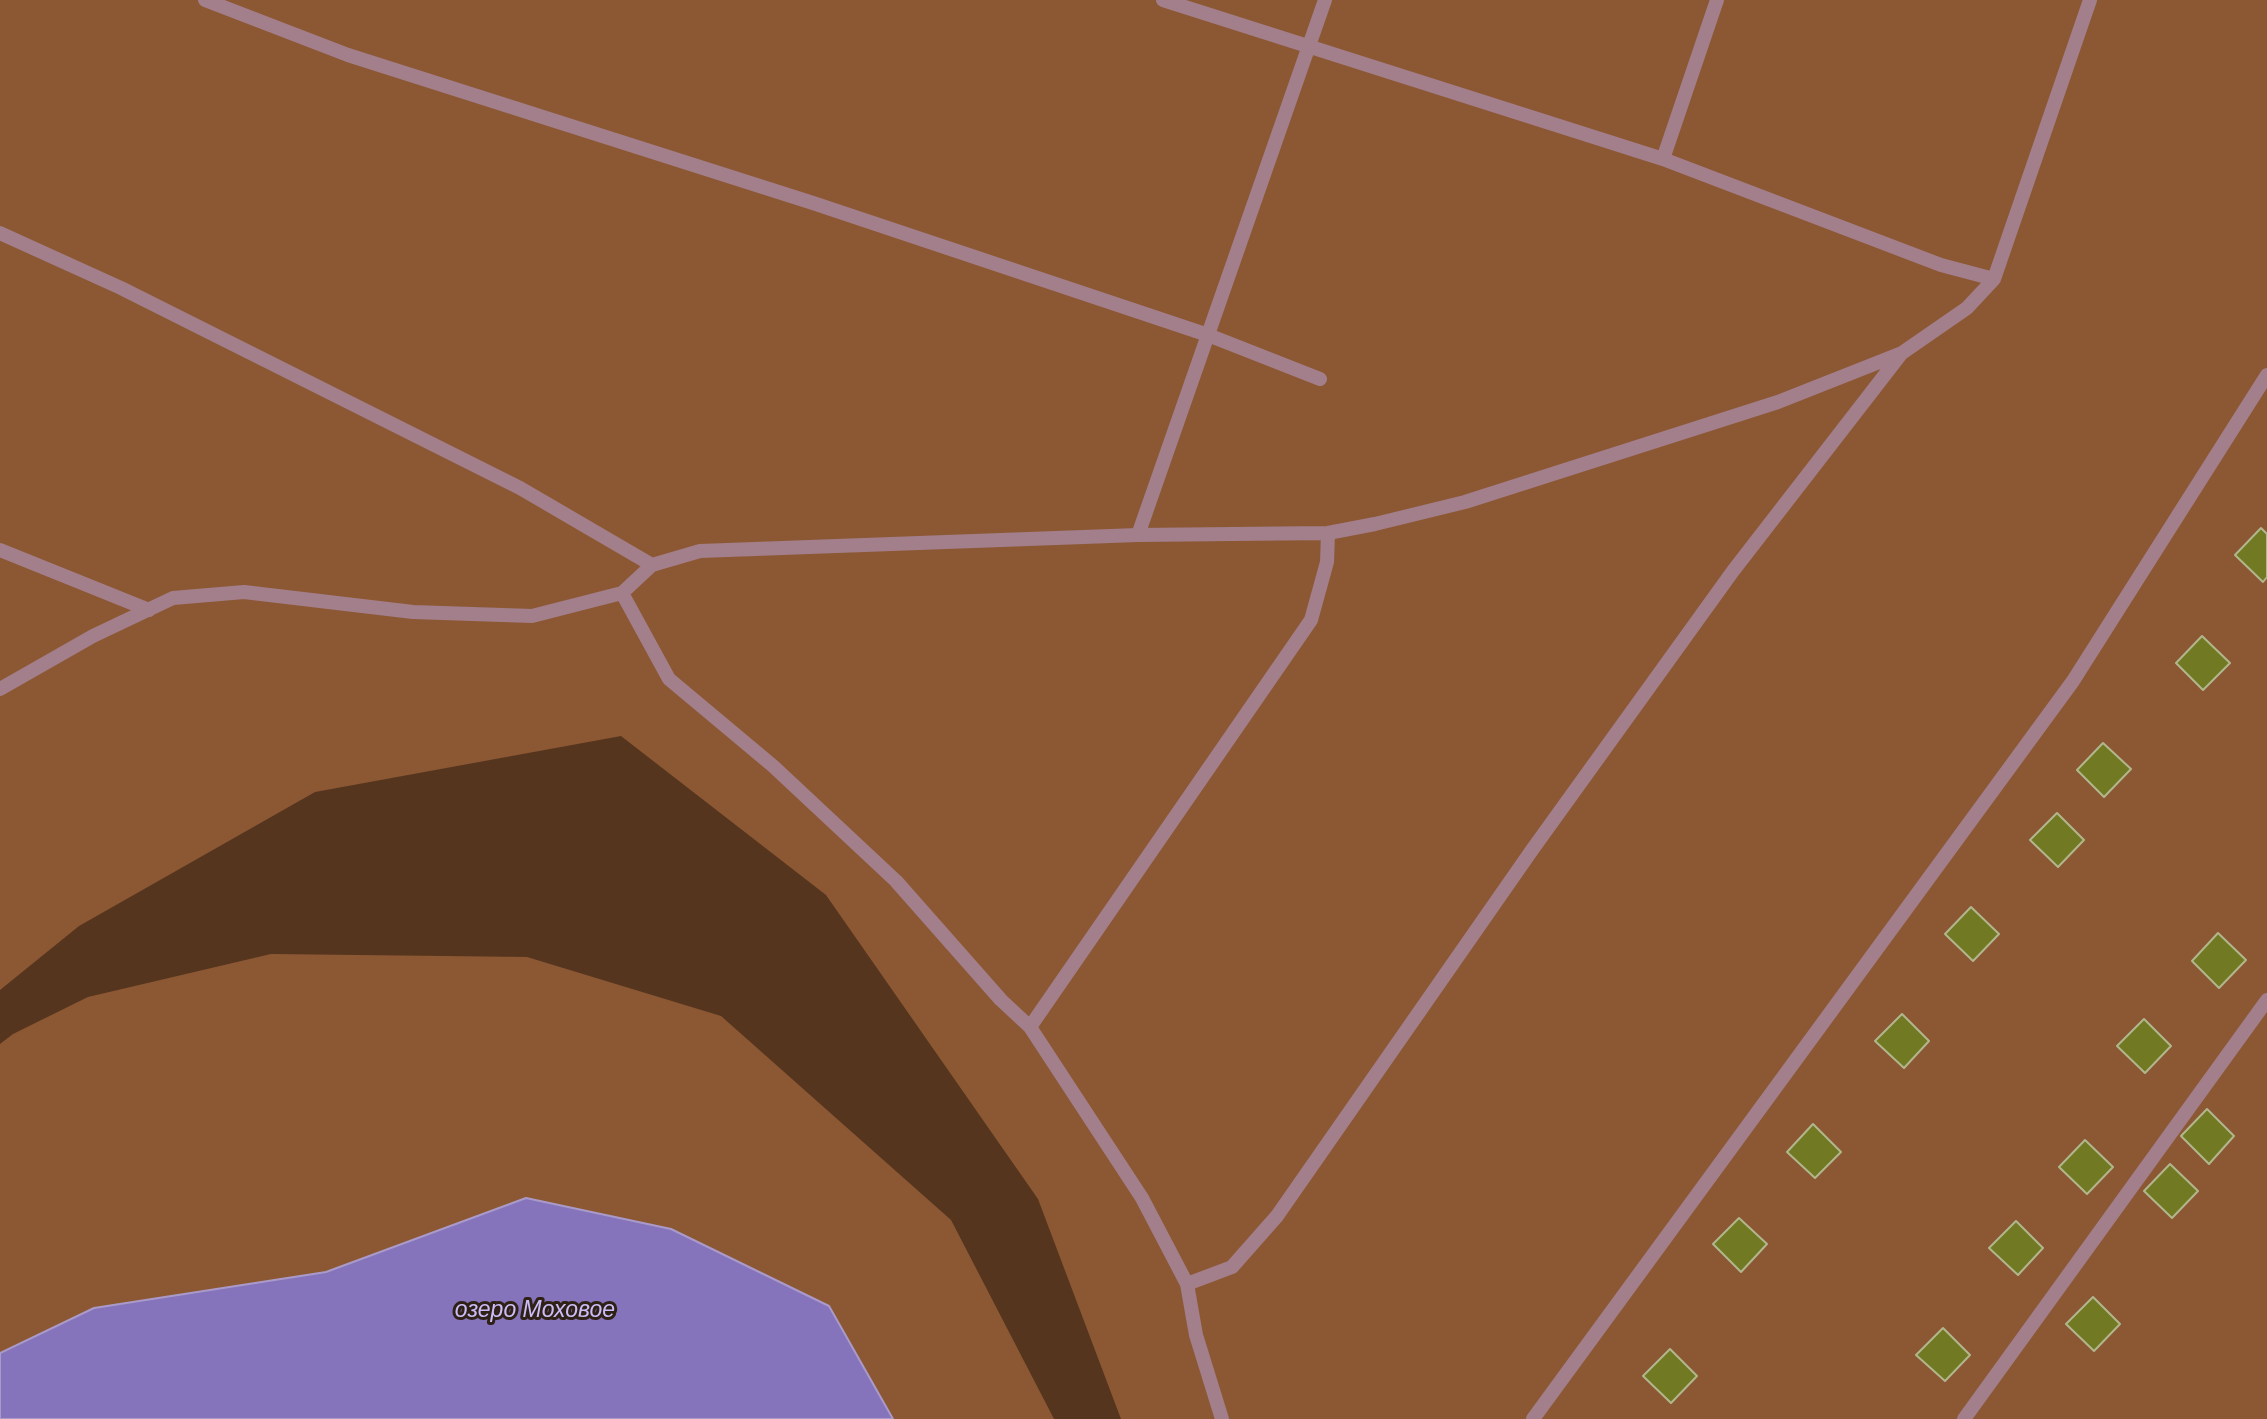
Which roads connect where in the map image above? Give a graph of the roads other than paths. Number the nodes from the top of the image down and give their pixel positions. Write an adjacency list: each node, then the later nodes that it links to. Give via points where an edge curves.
1 (205, 0): 10 (lane, via 348,55)
2 (1163, 0): 6 (lane)
3 (1325, 0): 6 (lane)
4 (1717, 0): 7 (lane)
5 (2090, 0): 9 (lane)
6 (1308, 47): 7 (lane); 10 (lane)
7 (1662, 159): 9 (lane, via 1941,265)
8 (0, 233): 17 (lane, via 121,288 520,488)
9 (1994, 279): 11 (lane, via 1967,308)
10 (1208, 335): 13 (lane); 15 (lane)
11 (1902, 353): 14 (lane, via 1778,402 1479,498); 23 (lane, via 1733,571 1277,1216 1232,1266)
12 (2267, 375): 25 (lane, via 2073,681)
13 (1320, 379)
14 (1328, 533): 15 (lane); 22 (lane, via 1326,562 1311,620)
15 (1138, 535): 17 (lane, via 700,551)
16 (0, 550): 19 (lane)
17 (652, 565): 18 (lane)
18 (622, 593): 19 (lane, via 532,616 413,612 244,592 173,598); 22 (lane, via 669,679 773,766 896,881)
19 (149, 610): 20 (lane, via 93,636)
20 (0, 690)
21 (2267, 1000): 26 (lane)
22 (1030, 1027): 23 (lane, via 1142,1198)
23 (1187, 1284): 24 (lane, via 1196,1335)
24 (1222, 1419)
25 (1533, 1419)
26 (1964, 1419)

